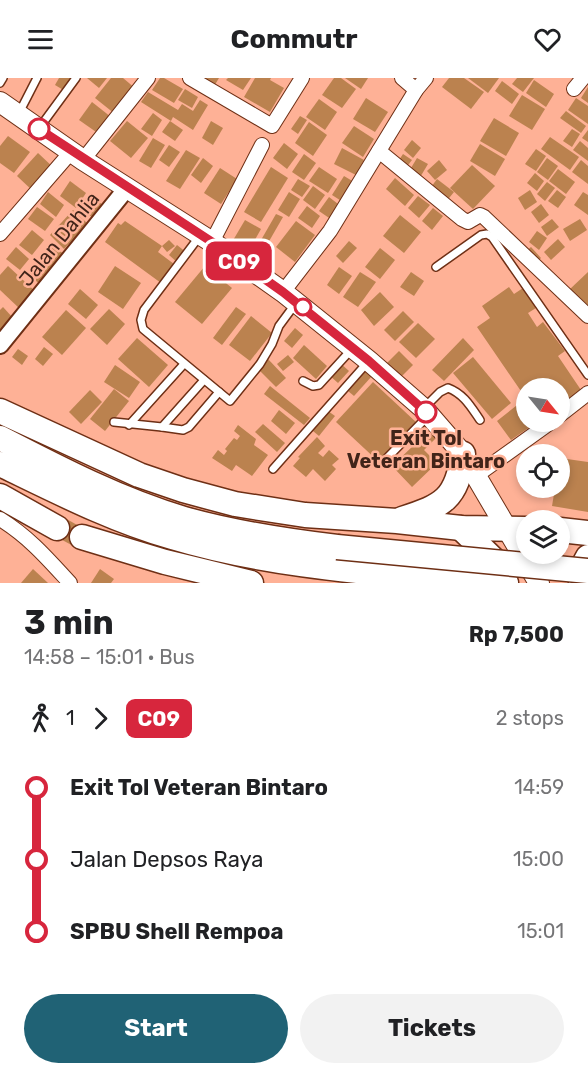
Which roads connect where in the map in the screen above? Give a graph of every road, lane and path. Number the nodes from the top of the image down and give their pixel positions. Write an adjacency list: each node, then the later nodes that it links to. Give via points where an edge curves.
1 (3, 78): 9 (lane)
2 (37, 78): 11 (lane)
3 (76, 78): 12 (lane)
4 (148, 78): 15 (street)
5 (190, 78): 6 (street, via 272,126)
6 (302, 78)
7 (402, 78): 10 (street)
8 (426, 78): 10 (street)
9 (0, 83)
10 (416, 90): 14 (street)
11 (7, 111): 12 (main road)
12 (39, 129): 15 (main road)
13 (262, 145): 18 (street)
14 (379, 152): 20 (street); 21 (street, via 462,219 470,222 481,215 490,222)
15 (77, 156): 16 (main road); 17 (street)
16 (127, 188): 18 (main road); 22 (street, Jalan Dahlia)
17 (0, 234)
18 (206, 238): 20 (main road); 25 (lane, via 144,310 141,320 142,329)
19 (436, 267): 26 (lane, via 481,235 492,237)
20 (290, 297): 23 (main road); 29 (lane, via 260,364 230,401)
21 (588, 316)
22 (0, 345)
23 (353, 348): 24 (main road); 28 (lane, via 319,385)
24 (369, 361): 33 (main road); 43 (lane)
25 (184, 364): 27 (lane); 36 (lane)
26 (588, 375)
27 (204, 380): 29 (lane); 37 (lane)
28 (303, 381)
29 (219, 392): 37 (lane, via 189,427)
30 (588, 393): 31 (street)
31 (570, 407)
32 (0, 411): 47 (highway, via 139,475 183,490 235,504 306,515)
33 (426, 412): 34 (lane, via 440,392 448,388 457,391); 40 (main road); 41 (lane)
34 (480, 420)
35 (114, 422): 36 (lane)
36 (129, 425): 37 (lane)
37 (162, 428)
38 (536, 432): 44 (street)
39 (0, 438): 54 (highway, via 78,478 184,519 283,540)
40 (463, 454): 44 (main road); 47 (highway, via 460,476 443,501)
41 (387, 458)
42 (0, 464): 54 (highway, via 121,520 172,537 274,560)
43 (273, 469)
44 (477, 475): 50 (main road)
45 (0, 496): 48 (highway)
46 (0, 519): 58 (street, via 36,545)
47 (397, 520): 49 (highway)
48 (57, 528)
49 (461, 528): 50 (highway); 61 (highway, via 498,564)
50 (516, 528)
51 (570, 531): 52 (highway)
52 (588, 533)
53 (82, 537): 59 (highway)
54 (335, 557): 57 (highway, bridge); 60 (highway)
55 (588, 557): 63 (highway)
56 (531, 564): 62 (main road)
57 (588, 571)
58 (70, 583)
59 (251, 583)
60 (482, 583)
61 (506, 583)
62 (539, 583)
63 (581, 583)

